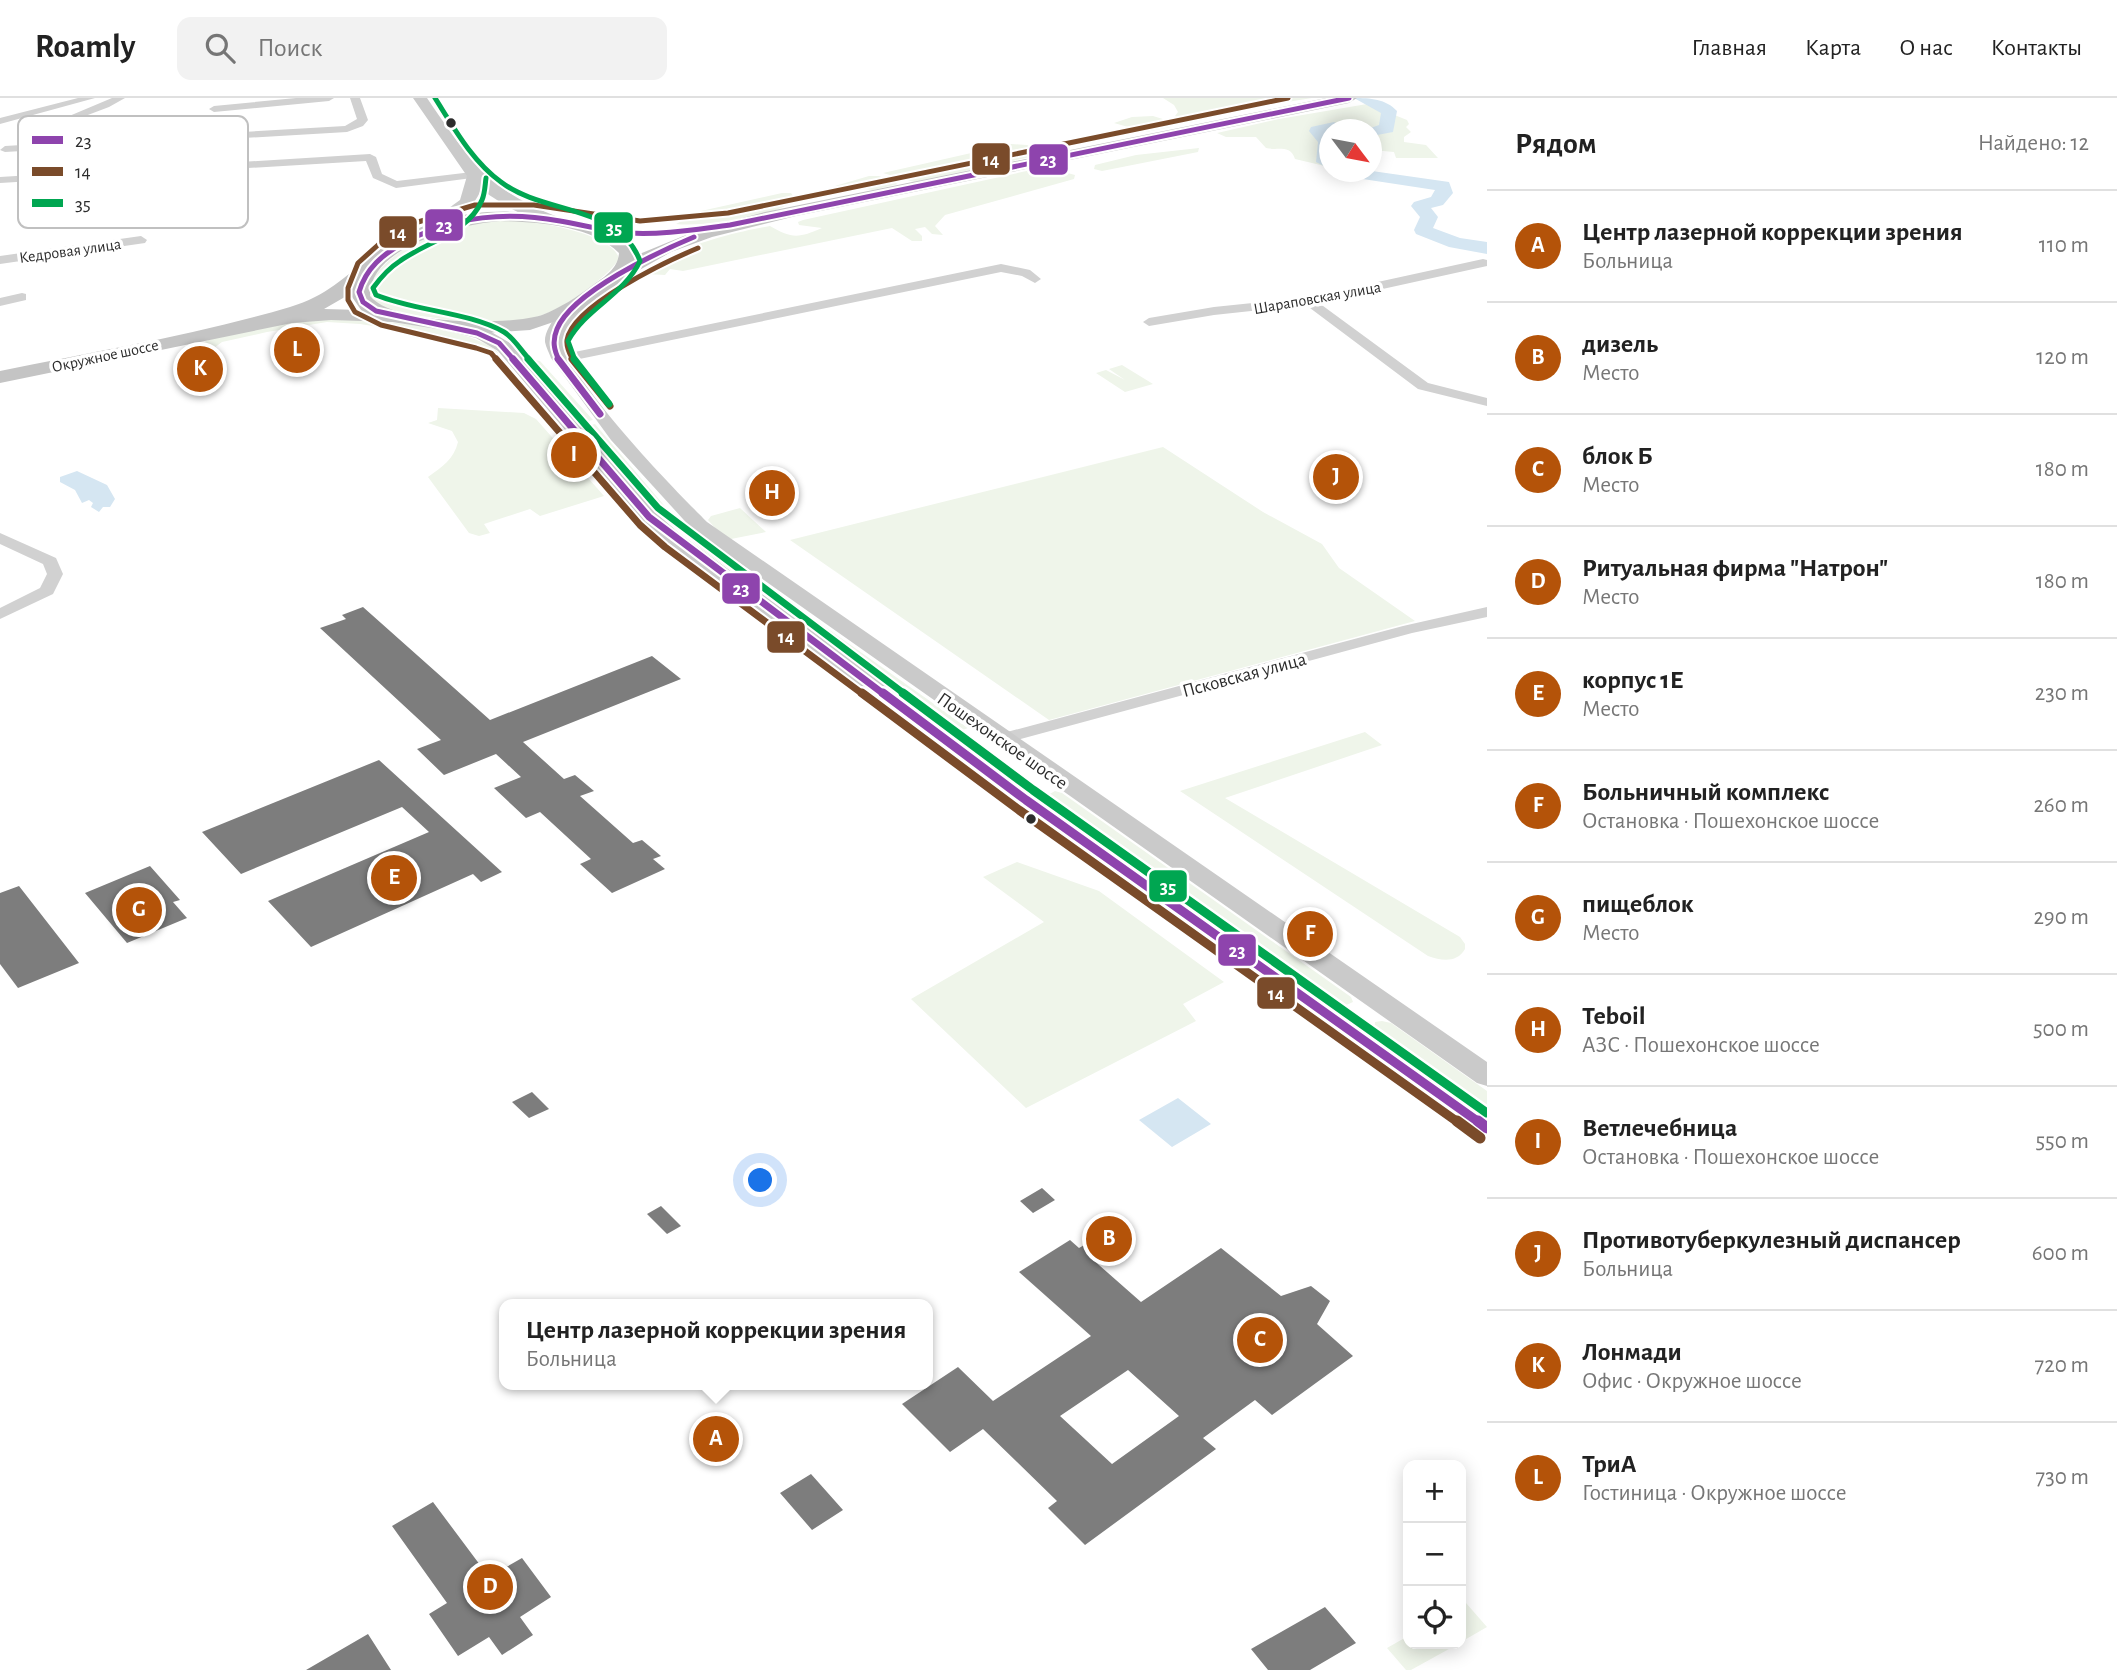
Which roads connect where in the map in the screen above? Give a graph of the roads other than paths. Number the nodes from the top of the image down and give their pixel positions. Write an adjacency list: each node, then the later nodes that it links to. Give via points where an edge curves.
1 (90, 98): 9 (street)
2 (120, 98): 10 (street, via 104,108)
3 (329, 98): 7 (street)
4 (355, 98): 12 (street, via 363,120 347,129)
5 (420, 98): 14 (main road)
6 (1348, 98): 18 (main road, Окружное шоссе)
7 (214, 109)
8 (18, 116): 11 (street)
9 (20, 116)
10 (73, 116)
11 (0, 121)
12 (248, 138)
13 (248, 165): 14 (street, via 370,158 377,176 396,185)
14 (473, 176): 17 (main road, via 512,205); 20 (main road, via 475,191 465,206)
15 (18, 179): 16 (street)
16 (0, 180)
17 (552, 220): 19 (main road, Окружное шоссе); 20 (main road, Окружное шоссе, via 491,215)
18 (763, 220): 19 (main road, Окружное шоссе, via 653,233); 25 (main road, Окружное шоссе, via 677,243)
19 (582, 228): 25 (main road, Окружное шоссе, via 623,246 628,260)
20 (430, 229): 23 (main road, Окружное шоссе)
21 (141, 240): 22 (street, Кедровая улица)
22 (0, 260)
23 (378, 260): 31 (main road, Окружное шоссе, via 360,285 361,298 376,311); 33 (main road, Окружное шоссе, via 331,298)
24 (1483, 262): 29 (street, Шараповская улица)
25 (620, 272): 28 (main road, Окружное шоссе)
26 (1035, 279): 35 (street, via 1026,272 1001,268)
27 (22, 297): 30 (street)
28 (584, 301): 34 (main road, Окружное шоссе, via 529,326); 35 (main road, via 555,333)
29 (1309, 301): 32 (street, Шараповская улица); 37 (street, via 1423,386)
30 (0, 302)
31 (409, 319): 33 (main road, Окружное шоссе, via 317,314); 34 (main road, Окружное шоссе)
32 (1149, 322)
33 (252, 324): 36 (main road, Окружное шоссе)
34 (446, 326): 39 (main road, Пошехонское шоссе, via 482,334 504,347)
35 (560, 359): 38 (main road, Пошехонское шоссе, via 604,420)
36 (0, 377)
37 (1487, 402)
38 (688, 514): 39 (main road); 43 (main road, Пошехонское шоссе)
39 (657, 524): 45 (main road, Пошехонское шоссе)
40 (0, 538): 42 (street, via 50,561 55,573 47,591)
41 (1487, 612): 43 (street, Псковская улица)
42 (0, 614)
43 (1002, 739): 44 (main road, Пошехонское шоссе)
44 (1063, 781): 45 (main road); 46 (main road, Пошехонское шоссе)
45 (1026, 800): 47 (main road, Пошехонское шоссе)
46 (1378, 1000): 47 (main road); 48 (main road, Пошехонское шоссе)
47 (1337, 1022): 49 (main road, Пошехонское шоссе)
48 (1487, 1076)
49 (1487, 1128)

